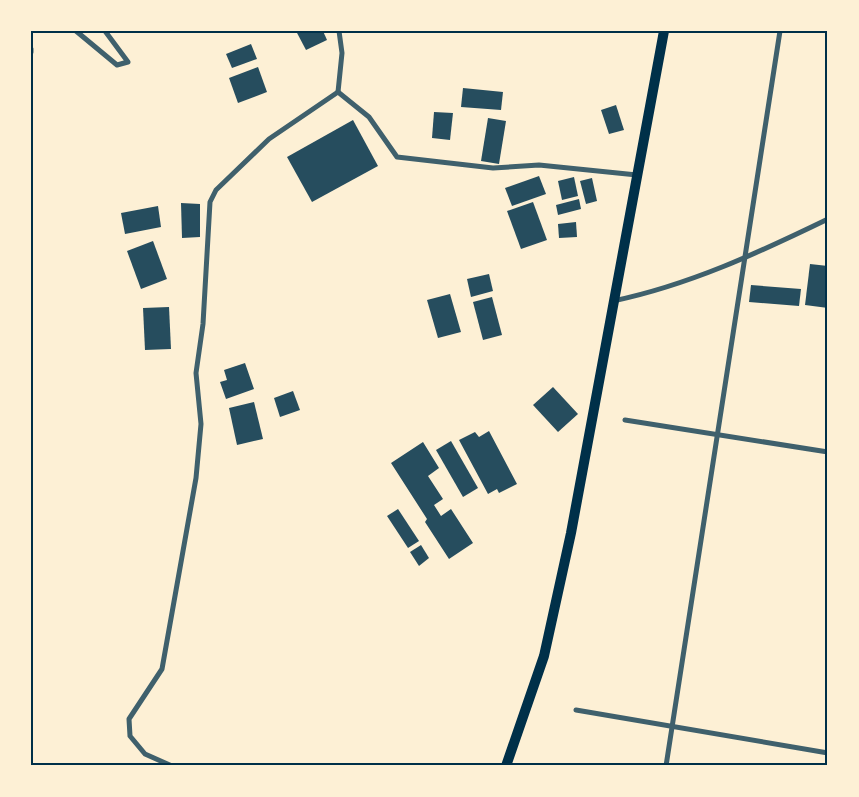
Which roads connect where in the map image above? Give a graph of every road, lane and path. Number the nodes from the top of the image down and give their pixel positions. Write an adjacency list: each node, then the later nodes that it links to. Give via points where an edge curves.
1 (76, 31): 2 (street, via 117,65 128,62)
2 (105, 31)
3 (339, 31): 6 (street, via 342,53)
4 (664, 31): 7 (main road)
5 (780, 31): 9 (street)
6 (338, 92): 7 (street, via 369,117 397,157 493,168 539,165); 17 (street, via 269,139 216,190 210,202 203,324 196,373 201,424 196,478 162,669 129,719 130,736 144,754)
7 (637, 175): 10 (main road)
8 (828, 219): 9 (street)
9 (743, 260): 10 (street, via 648,294); 12 (street)
10 (613, 301): 18 (main road, via 571,533 544,656)
11 (625, 420): 12 (street)
12 (716, 433): 13 (street); 15 (street)
13 (828, 452)
14 (576, 710): 15 (street)
15 (672, 726): 16 (street); 19 (street)
16 (828, 753)
17 (172, 766)
18 (506, 766)
19 (666, 766)

